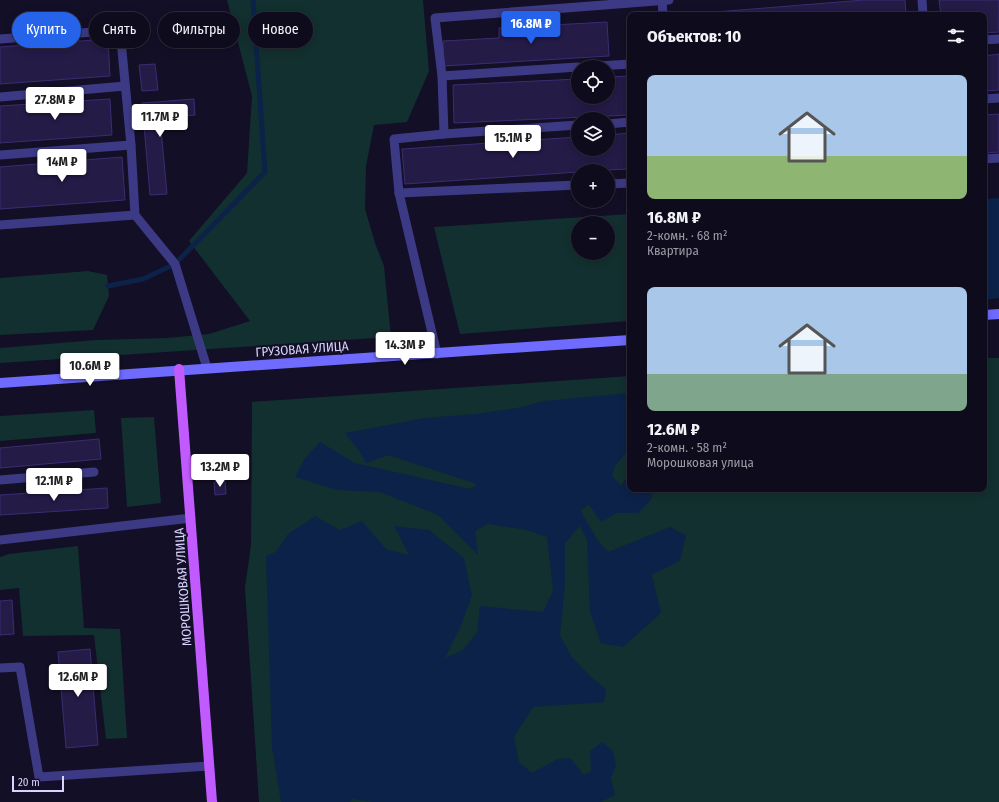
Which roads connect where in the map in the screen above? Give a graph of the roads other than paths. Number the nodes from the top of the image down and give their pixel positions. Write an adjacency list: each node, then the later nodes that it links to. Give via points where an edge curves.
1 (662, 0): 2 (lane); 4 (lane); 12 (lane, via 435,18)
2 (669, 0)
3 (922, 0): 5 (lane)
4 (663, 12)
5 (923, 12)
6 (0, 39): 13 (lane, via 120,30)
7 (999, 39): 8 (lane)
8 (987, 40)
9 (627, 64): 10 (lane)
10 (615, 65)
11 (571, 67): 12 (lane)
12 (442, 76): 20 (lane)
13 (125, 86): 14 (lane); 21 (lane)
14 (0, 97)
15 (999, 98): 16 (lane)
16 (987, 99)
17 (627, 122): 18 (lane)
18 (615, 123)
19 (571, 125): 20 (lane)
20 (444, 134): 28 (lane, via 394,139)
21 (131, 145): 22 (lane); 29 (lane)
22 (0, 155)
23 (999, 158): 24 (lane)
24 (987, 159)
25 (627, 183): 26 (lane)
26 (615, 184)
27 (571, 185): 28 (lane)
28 (399, 193): 34 (lane)
29 (135, 215): 30 (lane); 35 (lane, via 175,264)
30 (0, 225)
31 (999, 314): 32 (main road)
32 (987, 315)
33 (627, 340): 34 (main road, ГРУЗОВАЯ УЛИЦА)
34 (437, 354): 35 (main road, ГРУЗОВАЯ УЛИЦА)
35 (207, 368): 36 (main road, ГРУЗОВАЯ УЛИЦА)
36 (179, 369): 37 (main road, ГРУЗОВАЯ УЛИЦА); 40 (main road, МОРОШКОВАЯ УЛИЦА)
37 (0, 383)
38 (94, 472): 39 (lane)
39 (0, 480)
40 (191, 518): 41 (lane); 43 (main road, МОРОШКОВАЯ УЛИЦА)
41 (0, 540)
42 (0, 668): 43 (lane, via 20,667 39,777)
43 (209, 766): 44 (main road, МОРОШКОВАЯ УЛИЦА)
44 (212, 802)

